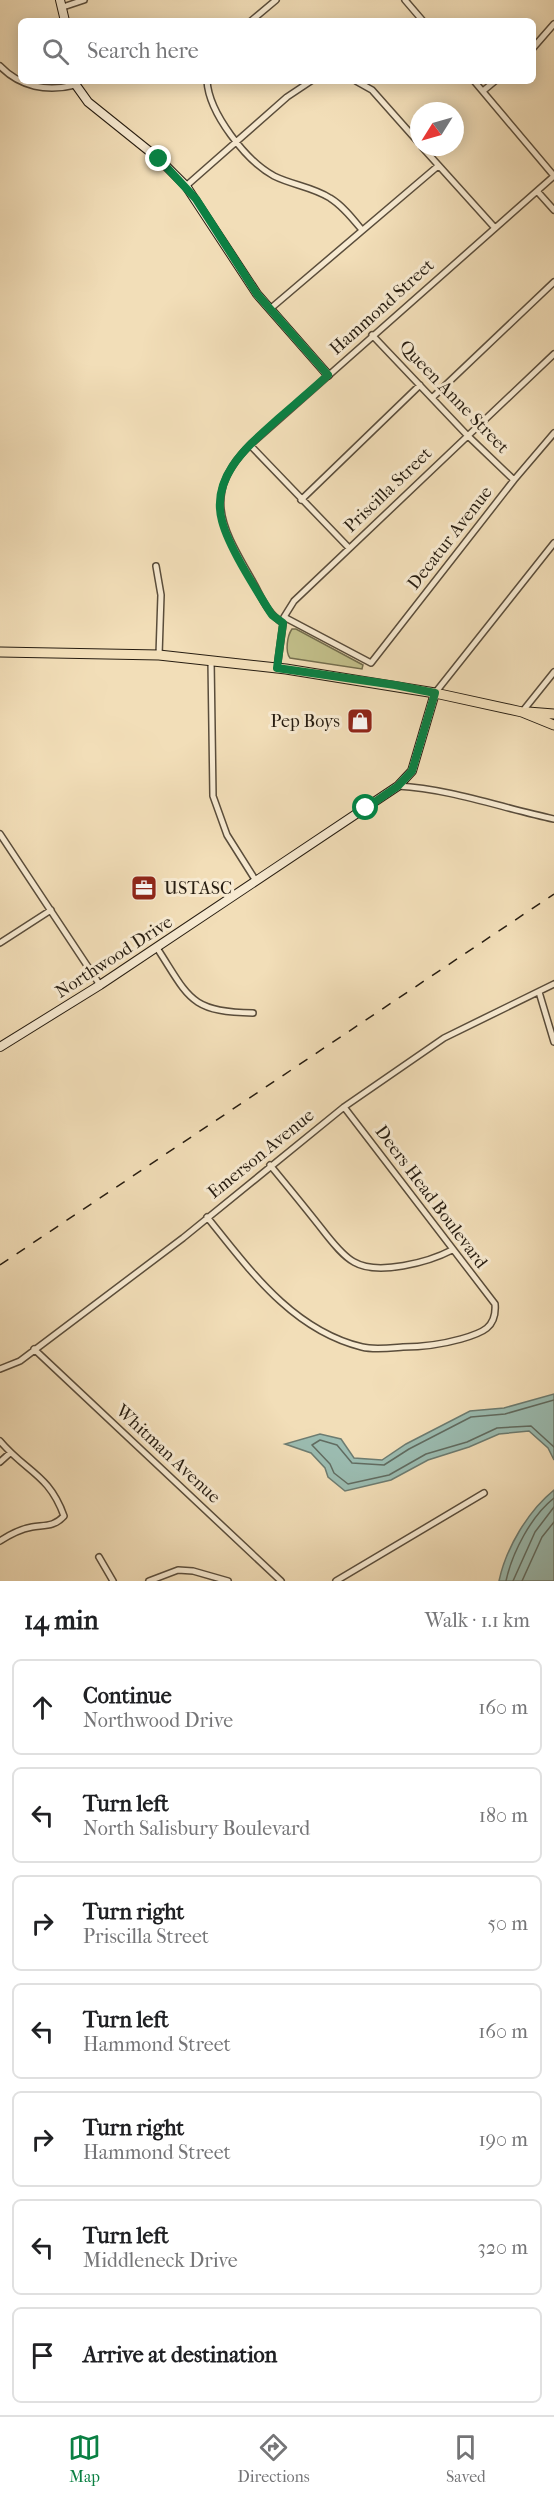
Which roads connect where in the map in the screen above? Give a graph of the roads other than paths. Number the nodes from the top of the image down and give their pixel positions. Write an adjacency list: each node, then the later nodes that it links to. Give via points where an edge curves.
1 (84, 0): 4 (street)
2 (276, 0): 5 (street)
3 (405, 0): 6 (street)
4 (61, 4)
5 (255, 18)
6 (420, 18)
7 (554, 24): 8 (street)
8 (536, 45)
9 (0, 66): 10 (street)
10 (18, 80)
11 (28, 84): 12 (street, via 60,89)
12 (72, 84)
13 (75, 84): 25 (street, via 88,102)
14 (208, 84): 21 (street, via 212,105)
15 (306, 84): 21 (street)
16 (361, 84): 20 (street, via 372,90)
17 (477, 84): 19 (street)
18 (491, 84): 19 (street)
19 (483, 91): 24 (street)
20 (410, 133)
21 (237, 141): 25 (street); 29 (street, via 269,172 331,199)
22 (430, 156): 23 (street)
23 (438, 166): 28 (street); 29 (street)
24 (554, 176): 26 (street, Hammond Street)
25 (186, 186): 31 (street)
26 (537, 191): 27 (street); 28 (street, Hammond Street)
27 (554, 210)
28 (495, 228): 32 (street, Hammond Street)
29 (362, 230): 31 (street)
30 (554, 282): 36 (street)
31 (270, 309): 34 (street)
32 (372, 335): 34 (street, Hammond Street); 35 (street, Queen Anne Street)
33 (554, 354): 38 (street, Priscilla Street)
34 (328, 375): 39 (street, Hammond Street)
35 (420, 385): 36 (street, Queen Anne Street); 41 (street)
36 (432, 398): 38 (street, Queen Anne Street)
37 (554, 433): 40 (street, Decatur Avenue)
38 (467, 435): 40 (street, Queen Anne Street); 43 (street, Priscilla Street)
39 (250, 445): 41 (street); 45 (street, Hammond Street, via 225,481 221,520 272,615)
40 (514, 480): 45 (street, Decatur Avenue, via 371,663)
41 (301, 500): 43 (street)
42 (554, 543): 51 (street)
43 (349, 548): 45 (street, Priscilla Street, via 294,601)
44 (156, 566): 47 (street, via 161,595)
45 (284, 620): 49 (street, Priscilla Street)
46 (0, 652): 47 (main road)
47 (159, 655): 48 (main road)
48 (211, 660): 49 (main road); 58 (street, via 213,796 227,835)
49 (277, 668): 51 (main road)
50 (554, 672): 52 (street)
51 (435, 693): 52 (main road); 55 (street, Northwood Drive, via 412,771)
52 (522, 712): 53 (main road); 54 (main road)
53 (554, 714)
54 (554, 725)
55 (398, 786): 56 (street); 58 (street, Northwood Drive)
56 (554, 819)
57 (0, 834): 59 (street)
58 (256, 881): 61 (street, Northwood Drive)
59 (51, 910): 60 (street); 63 (street)
60 (0, 943)
61 (157, 948): 63 (street, Northwood Drive); 65 (street, via 195,1001 220,1011)
62 (554, 984): 64 (street, Emerson Avenue)
63 (100, 985): 67 (street, Northwood Drive)
64 (539, 992): 66 (street); 68 (street, Emerson Avenue, via 444,1038)
65 (253, 1012)
66 (554, 1042)
67 (0, 1047)
68 (344, 1107): 69 (street, Emerson Avenue); 71 (street, Deers Head Boulevard)
69 (270, 1165): 70 (street, Emerson Avenue); 71 (street, via 331,1242 353,1262 373,1267 411,1265)
70 (207, 1217): 71 (street, Deers Head Boulevard, via 286,1307 319,1329 364,1347 413,1347 453,1341 490,1326 496,1317 495,1305); 72 (street, Emerson Avenue)
71 (452, 1250)
72 (34, 1349): 73 (street, Emerson Avenue, via 20,1361); 83 (street, Whitman Avenue)
73 (0, 1369)
74 (0, 1441): 75 (street)
75 (10, 1453): 76 (street); 78 (street, via 43,1479 58,1498 63,1516 50,1526 32,1527)
76 (0, 1462)
77 (484, 1492): 84 (street)
78 (0, 1541)
79 (99, 1557): 80 (street)
80 (113, 1581)
81 (149, 1581): 82 (street, via 178,1570)
82 (228, 1581)
83 (281, 1581)
84 (336, 1581)

